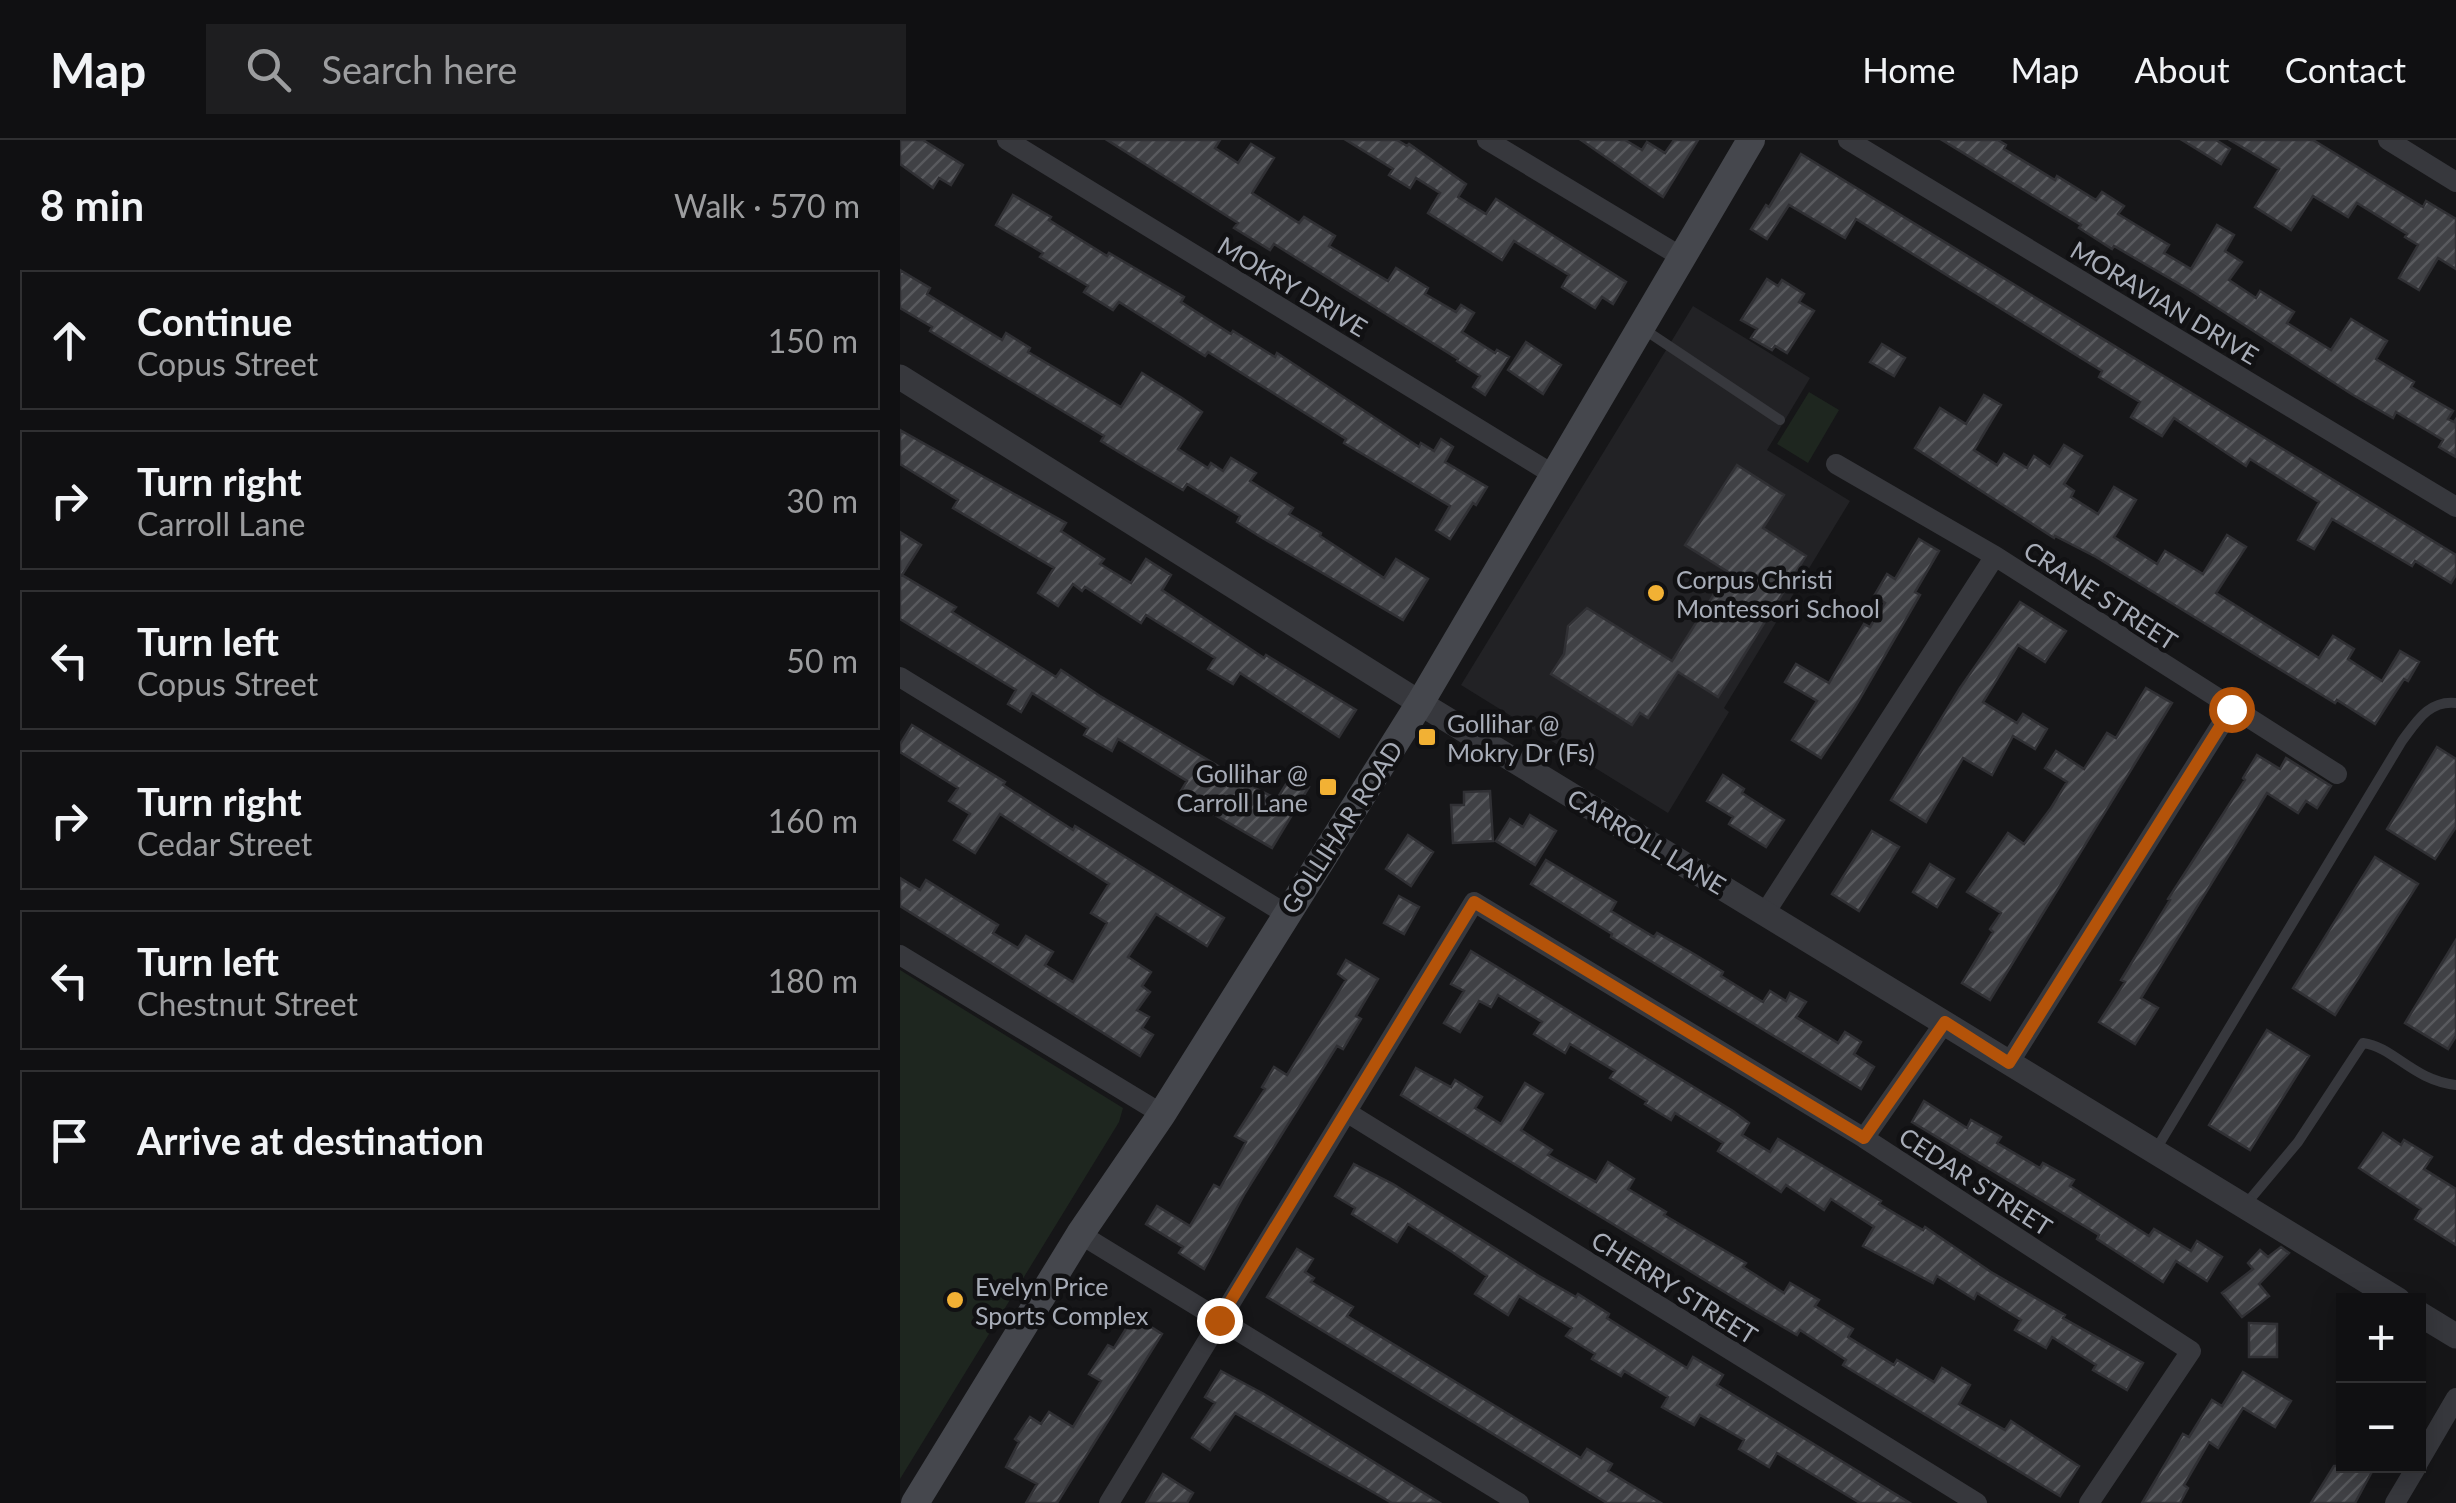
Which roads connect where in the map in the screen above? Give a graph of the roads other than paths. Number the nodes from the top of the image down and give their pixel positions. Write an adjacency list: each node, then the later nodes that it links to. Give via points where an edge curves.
1 (1007, 140): 12 (street, MOKRY DRIVE)
2 (1487, 140): 7 (street)
3 (1750, 140): 7 (main road, GOLLIHAR ROAD)
4 (1848, 140): 13 (street, MORAVIAN DRIVE)
5 (2388, 140): 6 (street)
6 (2456, 182)
7 (1680, 256): 8 (main road, GOLLIHAR ROAD)
8 (1640, 326): 10 (lane); 12 (main road, GOLLIHAR ROAD)
9 (900, 377): 16 (street, CARROLL LANE)
10 (1780, 420)
11 (1836, 464): 14 (street, CRANE STREET)
12 (1554, 476): 16 (main road, GOLLIHAR ROAD)
13 (2456, 507)
14 (1995, 556): 18 (street, CRANE STREET); 20 (street)
15 (900, 677): 21 (street)
16 (1420, 703): 20 (street, CARROLL LANE); 21 (main road, GOLLIHAR ROAD)
17 (2456, 703): 29 (lane, via 2425,711 2402,741)
18 (2231, 709): 19 (street, CRANE STREET); 24 (street)
19 (2337, 774)
20 (1765, 913): 23 (street, CARROLL LANE)
21 (1286, 914): 27 (main road, GOLLIHAR ROAD)
22 (900, 954): 27 (street)
23 (1945, 1022): 24 (street, CARROLL LANE); 28 (street)
24 (2009, 1063): 29 (street, CARROLL LANE)
25 (2456, 1085): 30 (lane, via 2436,1083 2363,1043 2298,1142)
26 (1348, 1113): 28 (street, CEDAR STREET, via 1474,902); 34 (street); 42 (street, CHERRY STREET)
27 (1162, 1114): 31 (main road, GOLLIHAR ROAD)
28 (1864, 1138): 43 (street, CEDAR STREET, via 2191,1352)
29 (2154, 1152): 30 (street, CARROLL LANE)
30 (2244, 1206): 32 (street, CARROLL LANE)
31 (1080, 1234): 34 (street); 39 (main road, GOLLIHAR ROAD)
32 (2387, 1293)
33 (2426, 1318): 35 (street)
34 (1219, 1320): 40 (street); 41 (street)
35 (2456, 1336)
36 (2456, 1398): 37 (street)
37 (2426, 1450)
38 (2413, 1473): 44 (street)
39 (915, 1503)
40 (1109, 1503)
41 (1519, 1503)
42 (1976, 1503)
43 (2090, 1503)
44 (2395, 1503)

